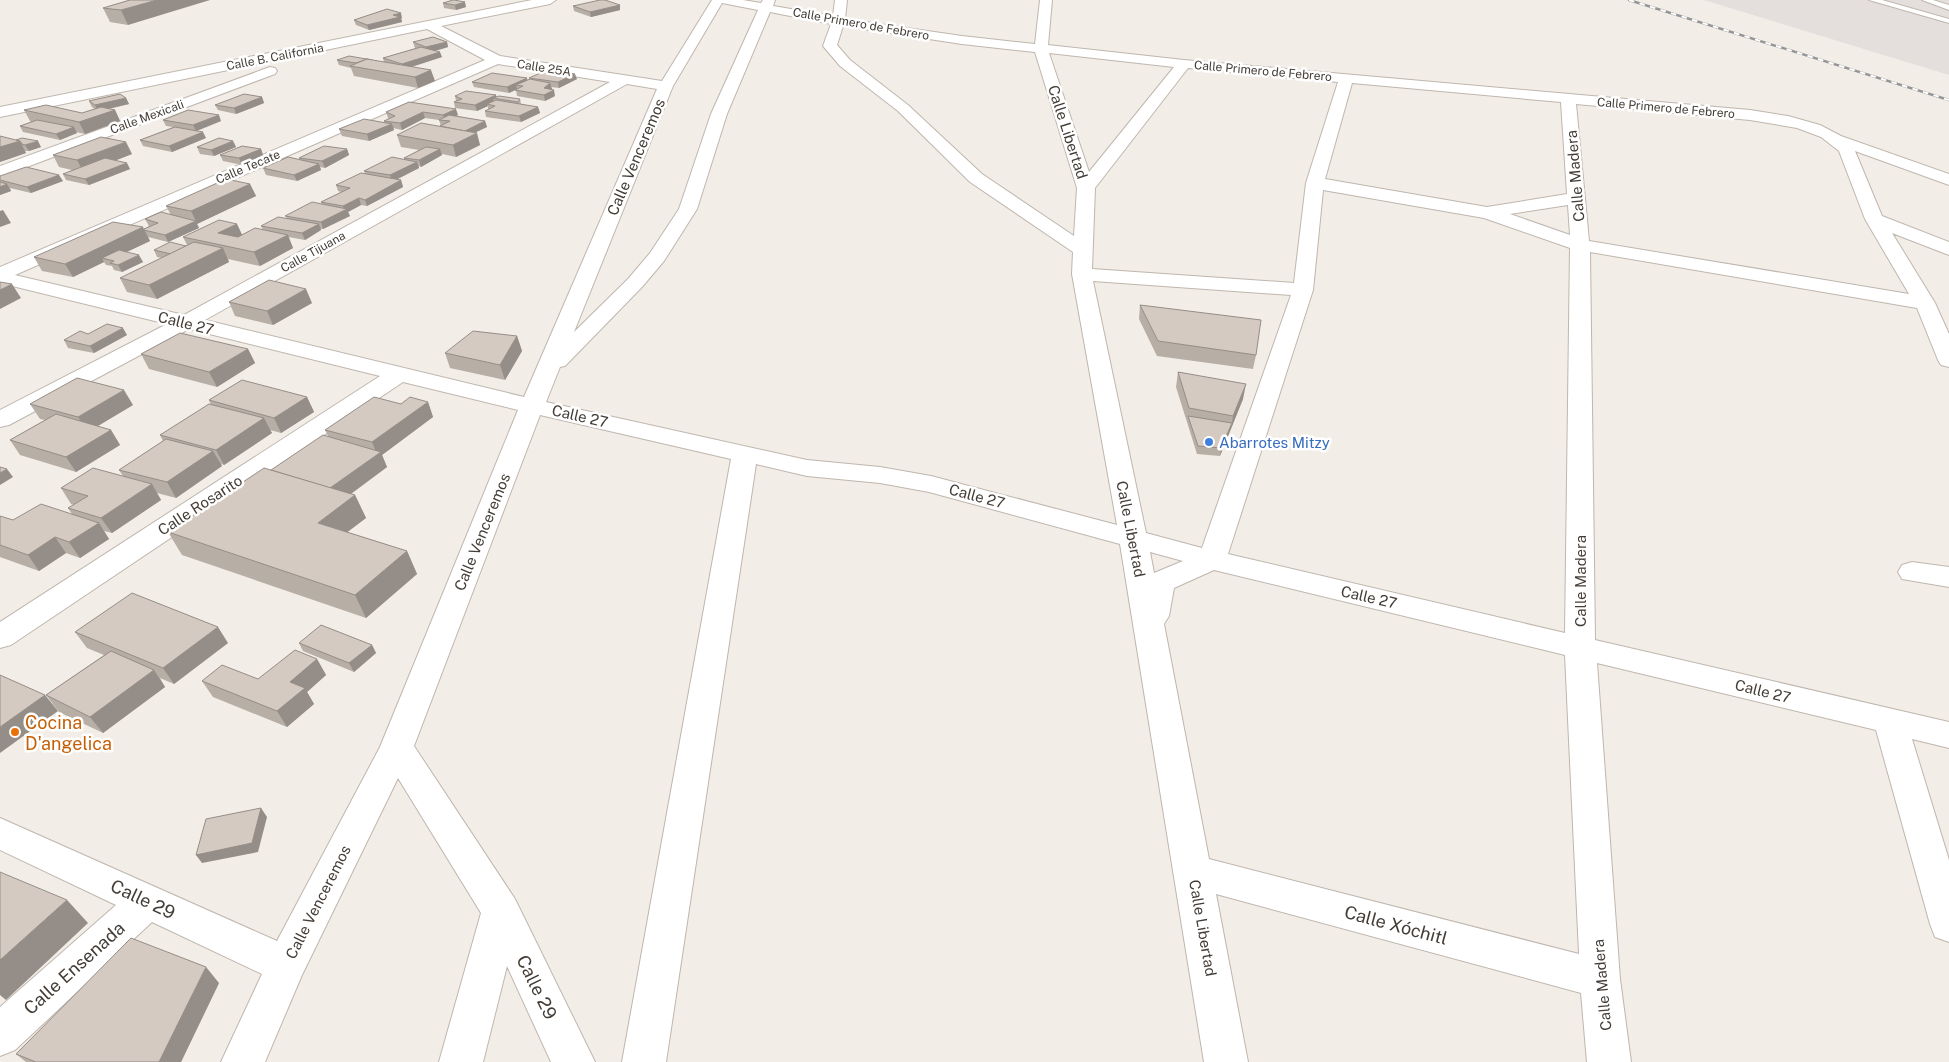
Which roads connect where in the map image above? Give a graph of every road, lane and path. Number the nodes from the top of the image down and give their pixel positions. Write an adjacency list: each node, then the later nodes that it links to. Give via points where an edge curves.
1 (550, 0): 12 (street, Calle B. California)
2 (718, 0): 20 (street, Calle Venceremos)
3 (723, 0): 8 (street, Calle Primero de Febrero)
4 (841, 0): 11 (street)
5 (1046, 0): 14 (street, Calle Libertad)
6 (1873, 0): 10 (lane)
7 (1926, 0): 9 (lane)
8 (768, 4): 11 (street, Calle Primero de Febrero); 40 (street, via 720,114 688,209 657,258)
9 (1949, 8)
10 (1949, 20)
11 (838, 22): 14 (street, Calle Primero de Febrero); 33 (street, via 830,46 845,63 903,108 976,178)
12 (437, 29): 13 (street, Calle B. California); 15 (street, Calle 25A); 16 (street, Calle Mexicali)
13 (351, 41): 16 (street, Calle Mexicali); 22 (street, Calle B. California)
14 (1041, 49): 17 (street, Calle Primero de Febrero); 27 (street, Calle Libertad)
15 (496, 60): 19 (street, Calle 25A); 34 (street, Calle Tecate)
16 (295, 62): 24 (street, Calle Mexicali)
17 (1184, 64): 18 (street, Calle Primero de Febrero); 27 (street)
18 (1346, 78): 21 (street, Calle Primero de Febrero); 26 (street)
19 (624, 80): 20 (street, Calle 25A); 37 (street, Calle Tijuana)
20 (666, 86): 40 (street, Calle Venceremos)
21 (1568, 99): 23 (street, Calle Primero de Febrero, via 1750,116 1804,126); 28 (street, Calle Madera)
22 (0, 112)
23 (1839, 140): 25 (street, Calle Primero de Febrero); 30 (street, via 1846,149)
24 (0, 172)
25 (1949, 180)
26 (1315, 183): 29 (street); 35 (street)
27 (1086, 188): 33 (street, Calle Libertad)
28 (1576, 198): 29 (street); 31 (street, Calle Madera)
29 (1488, 213): 31 (street)
30 (1874, 219): 32 (street); 36 (street)
31 (1580, 245): 36 (street); 51 (street, Calle Madera)
32 (1949, 249)
33 (1082, 262): 35 (street); 45 (street, Calle Libertad)
34 (0, 276): 37 (street, Calle 27)
35 (1304, 290): 46 (street)
36 (1925, 303): 38 (street)
37 (185, 323): 41 (street, Calle 27); 43 (street, Calle Tijuana)
38 (1943, 335): 39 (street)
39 (1949, 360)
40 (548, 370): 42 (street, Calle Venceremos)
41 (399, 374): 42 (street, Calle 27); 50 (street, Calle Rosarito)
42 (532, 406): 44 (street, Calle 27); 54 (street, Calle Venceremos)
43 (0, 420)
44 (745, 454): 45 (street, Calle 27, via 807,468 931,484); 66 (street)
45 (1134, 539): 46 (street, Calle 27); 49 (street, Calle Libertad)
46 (1212, 560): 49 (street, via 1160,582); 51 (street, Calle 27)
47 (1912, 572): 48 (street)
48 (1949, 577)
49 (1151, 633): 56 (street, Calle Libertad)
50 (0, 637)
51 (1580, 646): 52 (street, Calle 27); 61 (street, Calle Madera)
52 (1890, 722): 53 (street, Calle 27); 59 (street)
53 (1949, 735)
54 (397, 747): 58 (street, Calle 29); 60 (street, Calle Venceremos)
55 (0, 833): 57 (street, Calle 29)
56 (1193, 871): 61 (street, Calle Xóchitl); 67 (street, Calle Libertad)
57 (148, 901): 60 (street, Calle 29); 62 (street, Calle Ensenada)
58 (501, 911): 64 (street); 65 (street, Calle 29)
59 (1949, 924)
60 (286, 965): 63 (street, Calle Venceremos)
61 (1600, 979): 68 (street, Calle Madera)
62 (0, 1035)
63 (243, 1062)
64 (461, 1062)
65 (573, 1062)
66 (644, 1062)
67 (1226, 1062)
68 (1609, 1062)

